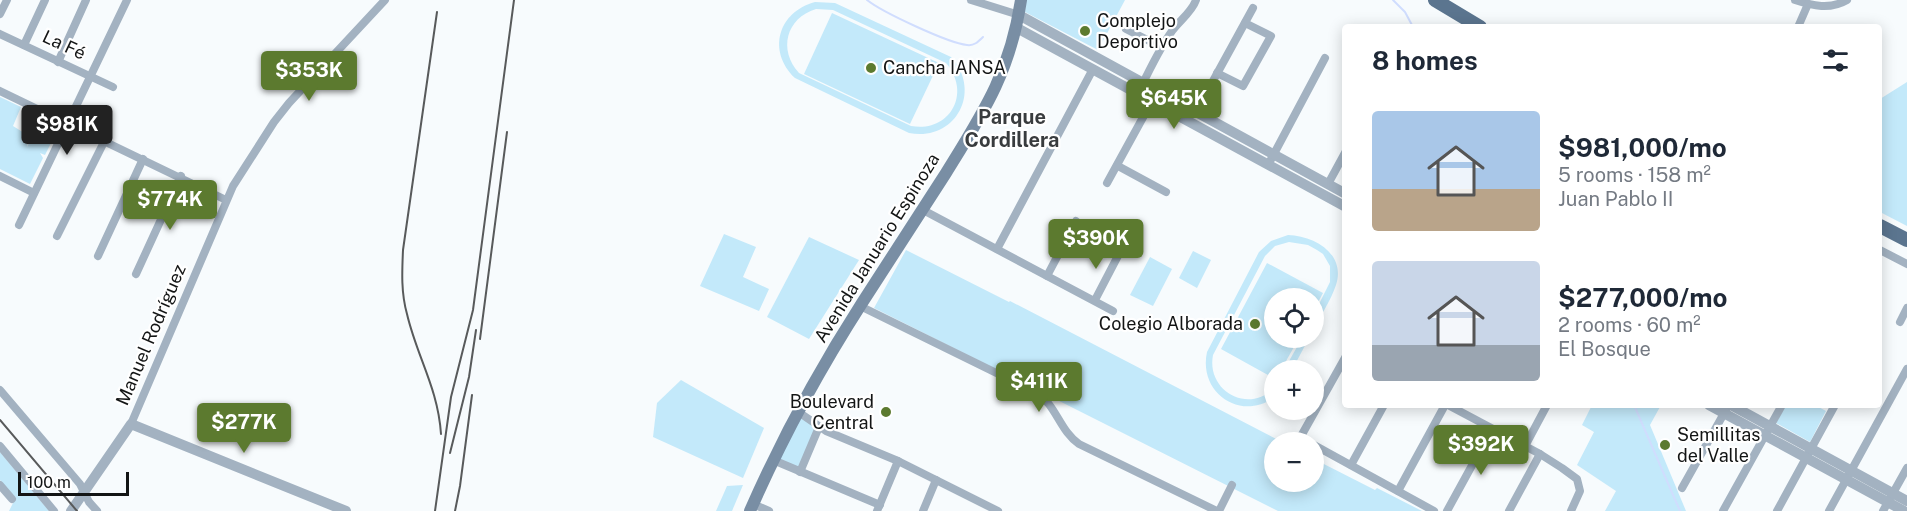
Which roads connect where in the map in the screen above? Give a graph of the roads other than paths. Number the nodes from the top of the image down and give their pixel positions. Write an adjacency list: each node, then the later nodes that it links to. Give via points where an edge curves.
1 (7, 0): 16 (street)
2 (45, 0): 26 (street)
3 (86, 0): 29 (street)
4 (128, 0): 33 (street)
5 (385, 0): 53 (street, Manuel Rodríguez, via 279,116)
6 (971, 0): 13 (street)
7 (1021, 0): 17 (main road, Avenida Januario Espinoza)
8 (1196, 0): 27 (street)
9 (1436, 0): 19 (main road)
10 (1452, 0): 20 (main road)
11 (1795, 0): 14 (street)
12 (1847, 0): 14 (street, via 1827,7)
13 (988, 2): 17 (street)
14 (1808, 4): 21 (street)
15 (1253, 8): 18 (street)
16 (0, 14)
17 (1018, 21): 23 (street); 25 (street); 55 (main road, Avenida Januario Espinoza, via 993,96)
18 (1245, 22): 31 (street); 31 (street, via 1270,36 1242,87)
19 (1474, 24)
20 (1487, 24)
21 (1799, 24)
22 (1126, 29): 27 (street)
23 (1051, 33): 25 (street); 32 (street)
24 (0, 34): 26 (street, La Fé)
25 (1045, 43): 30 (street)
26 (24, 45): 29 (street, La Fé)
27 (1161, 47): 34 (street)
28 (1325, 58): 44 (street)
29 (58, 62): 33 (street, La Fé)
30 (1093, 69): 35 (street); 61 (street)
31 (1217, 73): 39 (street)
32 (1129, 75): 34 (street); 35 (street)
33 (91, 76): 36 (street, La Fé); 40 (street)
34 (1143, 83): 39 (street)
35 (1123, 85): 38 (street)
36 (113, 87)
37 (0, 91): 40 (street)
38 (1152, 101): 44 (street); 45 (street)
39 (1196, 112): 44 (street)
40 (69, 123): 41 (street); 52 (street)
41 (105, 140): 43 (street); 59 (street)
42 (1342, 158): 49 (street)
43 (143, 159): 47 (street); 64 (street)
44 (1271, 159): 49 (street); 54 (street)
45 (1118, 166): 48 (street); 50 (street)
46 (0, 176): 52 (street)
47 (181, 176): 53 (street); 66 (street)
48 (1107, 183)
49 (1328, 184): 51 (street)
50 (1166, 192)
51 (1342, 192)
52 (34, 193): 57 (street)
53 (226, 200): 86 (street, Manuel Rodríguez)
54 (1342, 204)
55 (923, 210): 61 (street); 69 (main road, Avenida Januario Espinoza)
56 (1076, 221): 67 (street)
57 (19, 225)
58 (1882, 227): 60 (main road)
59 (57, 236)
60 (1907, 240)
61 (998, 249): 67 (street)
62 (1882, 251): 65 (street)
63 (1120, 252): 68 (street)
64 (99, 256)
65 (1907, 264)
66 (136, 274)
67 (1047, 276): 68 (street)
68 (1095, 300): 71 (street)
69 (860, 306): 84 (main road, Avenida Januario Espinoza); 121 (street, via 1037,393 1075,441)
70 (1907, 308): 72 (street)
71 (1113, 311)
72 (1899, 322)
73 (1342, 363): 90 (street)
74 (1907, 369): 101 (street)
75 (0, 390): 107 (street)
76 (1382, 408): 98 (street)
77 (1445, 408): 106 (street)
78 (1453, 408): 85 (street)
79 (1468, 408): 85 (street)
80 (1545, 408): 92 (street)
81 (1728, 408): 89 (street); 105 (street)
82 (1780, 408): 89 (street)
83 (1833, 408): 94 (street)
84 (797, 411): 87 (street); 96 (main road, Avenida Januario Espinoza)
85 (1465, 414): 88 (street)
86 (131, 424): 107 (street, Manuel Rodríguez); 117 (street)
87 (819, 426): 97 (street); 100 (street)
88 (1492, 429): 92 (street); 122 (street)
89 (1768, 431): 94 (street); 125 (street)
90 (1303, 432)
91 (0, 446): 114 (street)
92 (1525, 446): 95 (street)
93 (1324, 450): 98 (street)
94 (1809, 453): 101 (street); 126 (street)
95 (1540, 454): 123 (street); 124 (street, via 1577,479 1579,494)
96 (772, 460): 100 (street); 111 (main road, Avenida Januario Espinoza)
97 (898, 461): 102 (street); 112 (street)
98 (1351, 465): 106 (street)
99 (1907, 468): 110 (street)
100 (800, 472): 112 (street)
101 (1849, 475): 110 (street); 127 (street)
102 (936, 480): 119 (street); 120 (street)
103 (0, 485): 108 (street)
104 (1232, 485): 121 (street)
105 (1682, 488)
106 (1398, 491): 113 (street)
107 (85, 494): 115 (street, Manuel Rodríguez); 116 (street)
108 (12, 500)
109 (1907, 501): 110 (street)
110 (1888, 502): 128 (street)
111 (752, 508): 118 (street)
112 (879, 508)
113 (1429, 510)
114 (54, 511)
115 (71, 511)
116 (97, 511)
117 (346, 511)
118 (769, 511)
119 (923, 511)
120 (998, 511)
121 (1218, 511)
122 (1447, 511)
123 (1509, 511)
124 (1571, 511)
125 (1723, 511)
126 (1777, 511)
127 (1829, 511)
128 (1904, 511)

